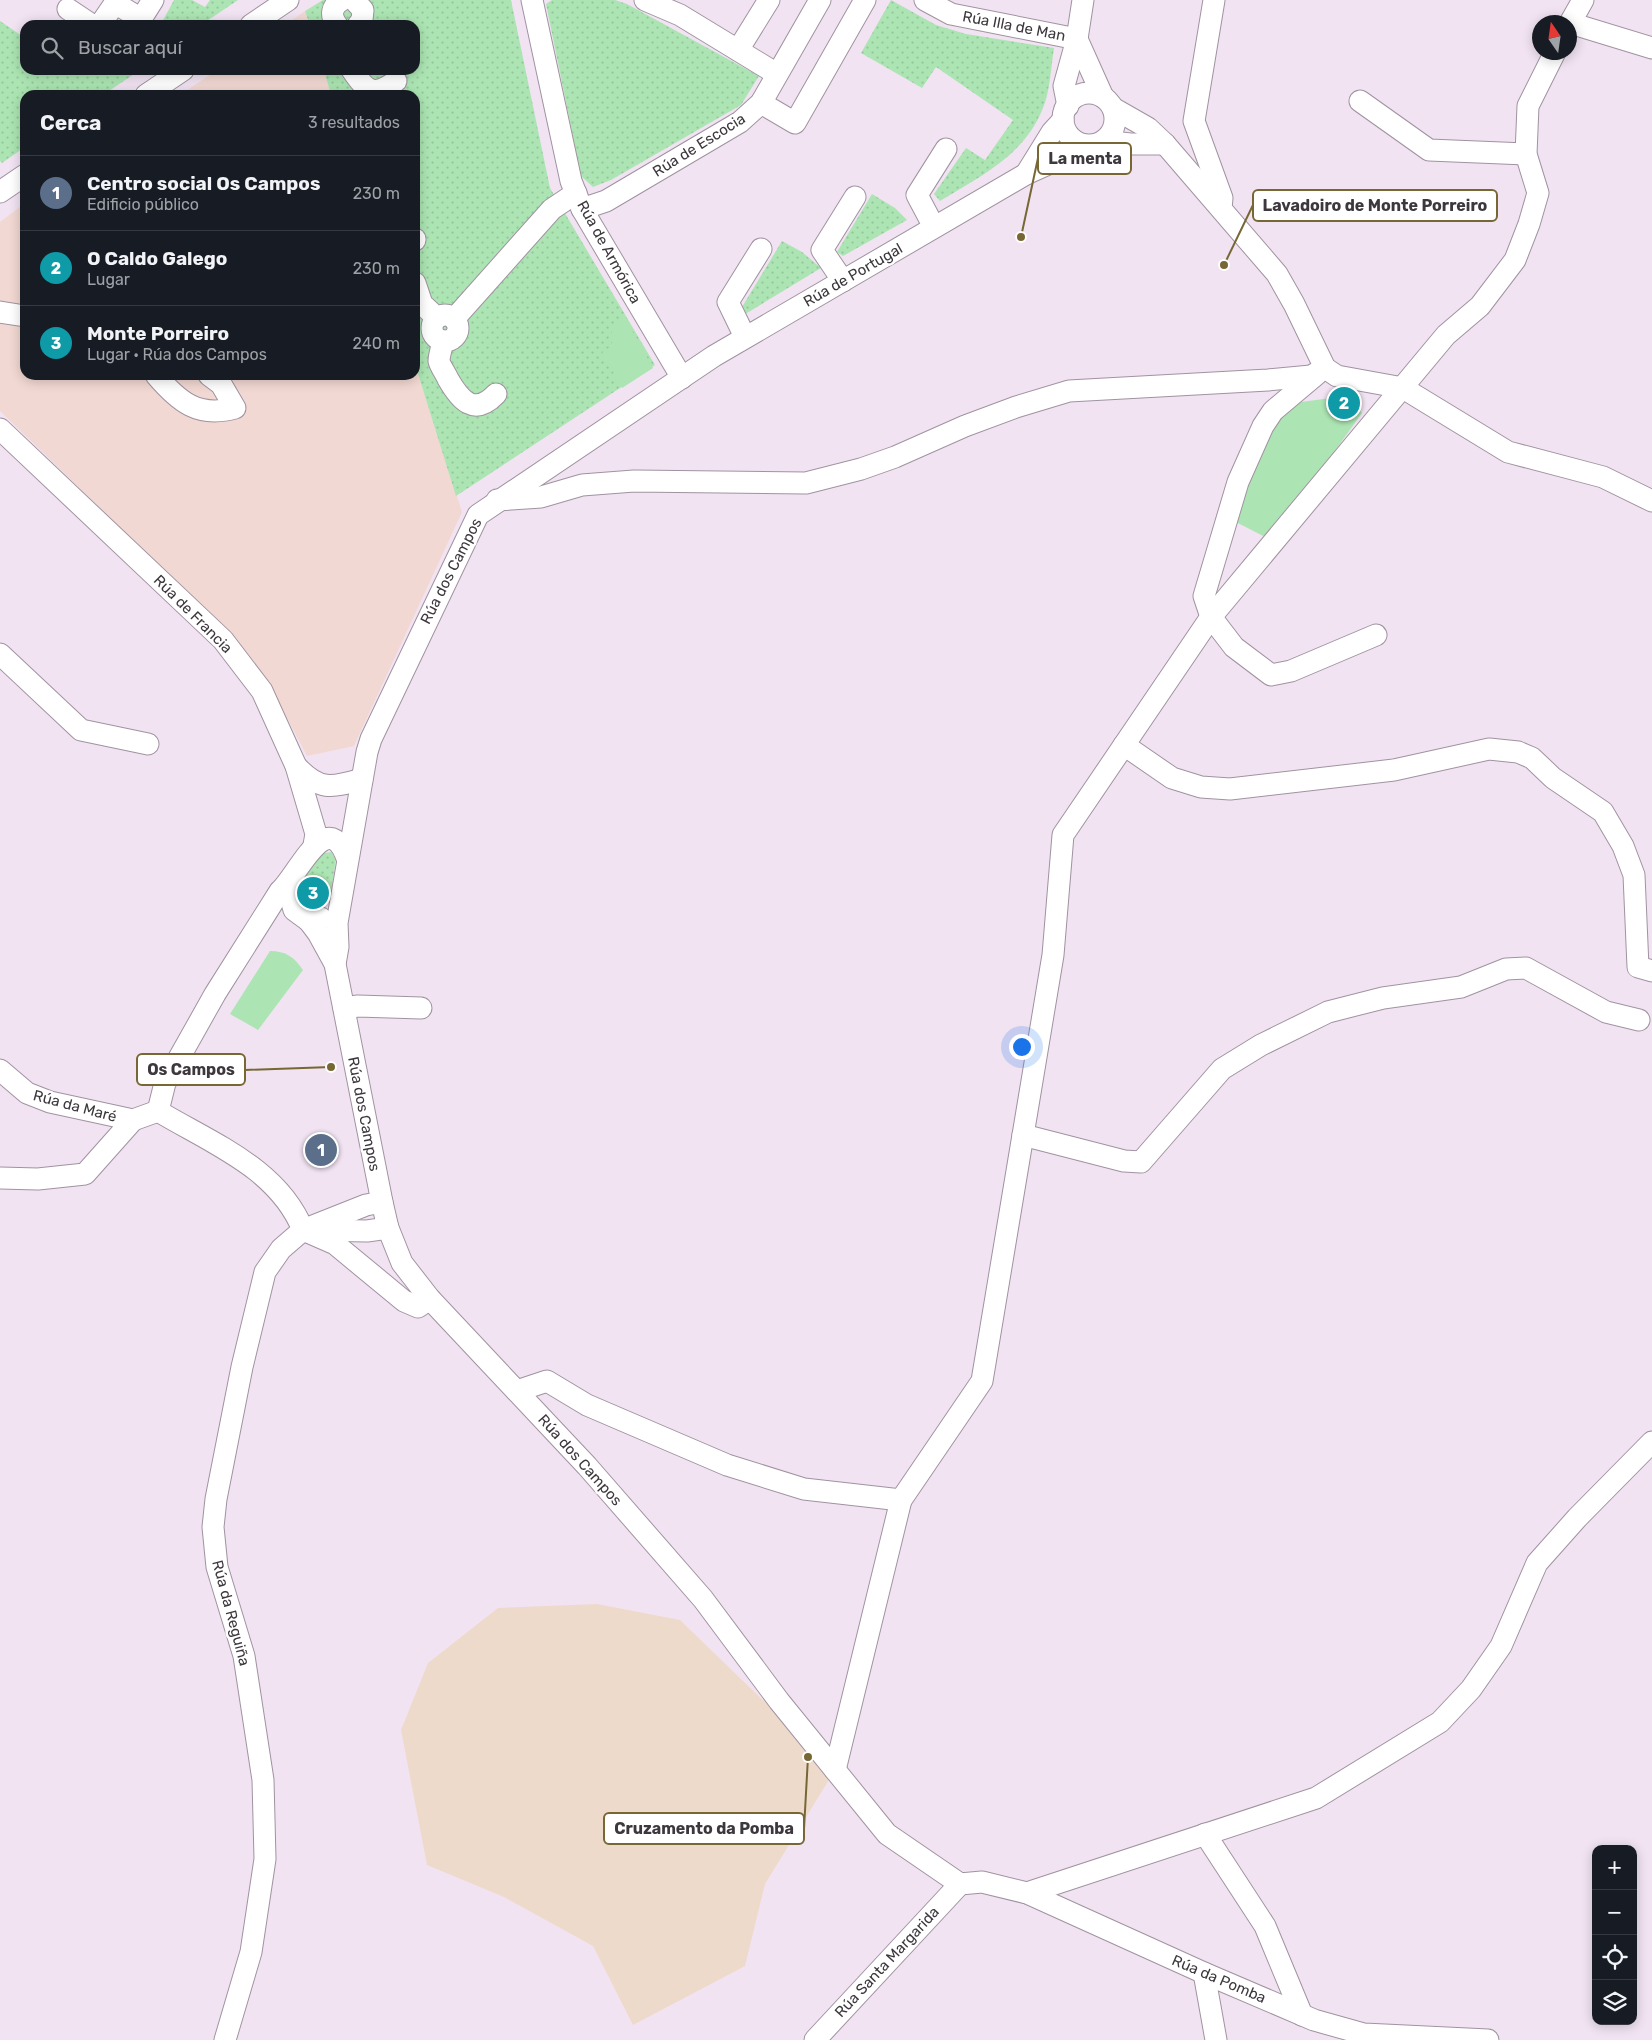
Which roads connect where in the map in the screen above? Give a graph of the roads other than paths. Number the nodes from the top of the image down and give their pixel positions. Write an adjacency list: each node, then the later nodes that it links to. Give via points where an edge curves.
1 (153, 0): 18 (street)
2 (288, 0): 19 (street)
3 (532, 0): 45 (street, Rúa de Armórica, via 571,181)
4 (645, 0): 24 (street, via 680,15)
5 (769, 0): 24 (street)
6 (820, 0): 26 (street, Rúa de Escocia)
7 (865, 0): 35 (street, via 795,123)
8 (925, 0): 22 (street, Rúa Illa de Man, via 951,14)
9 (1084, 0): 22 (street)
10 (1214, 0): 46 (street, via 1194,121 1222,198)
11 (1582, 0): 14 (street)
12 (356, 6): 20 (street, via 333,10)
13 (68, 9): 15 (street)
14 (1574, 15)
15 (84, 20)
16 (103, 20): 17 (street, via 115,3)
17 (142, 20)
18 (146, 20)
19 (258, 20)
20 (334, 20)
21 (1577, 25): 23 (street)
22 (1077, 39): 34 (street); 36 (street, via 1064,86)
23 (1652, 48)
24 (738, 50): 26 (street)
25 (1551, 60): 40 (street, via 1528,106)
26 (777, 74): 35 (street, Rúa de Escocia)
27 (176, 75): 30 (street)
28 (355, 75): 31 (street)
29 (396, 81): 32 (street)
30 (153, 90)
31 (371, 90)
32 (382, 90)
33 (1360, 101): 40 (street, via 1429,150)
34 (1108, 102): 36 (street, via 1089,93 1080,95); 37 (street, via 1115,120 1112,132); 38 (street, via 1148,128)
35 (762, 103): 45 (street, Rúa de Escocia, via 740,122 606,201)
36 (1066, 113): 37 (street, via 1068,135); 41 (street, Rúa de Portugal)
37 (1094, 143): 38 (street); 41 (street, Rúa de Portugal)
38 (1165, 144): 46 (street)
39 (946, 150): 47 (street, via 917,195)
40 (1526, 154): 59 (street, via 1538,192 1530,224 1515,260 1480,306 1446,335)
41 (1026, 174): 47 (street, Rúa de Portugal)
42 (20, 178): 43 (street)
43 (2, 188)
44 (855, 197): 49 (street, via 822,250)
45 (579, 201): 53 (street, Rúa de Escocia, via 552,209); 56 (street, Rúa de Armórica)
46 (1220, 211): 55 (street, via 1277,274)
47 (934, 228): 49 (street, Rúa de Portugal)
48 (761, 249): 54 (street, via 728,302)
49 (843, 281): 54 (street, Rúa de Portugal)
50 (420, 298): 53 (street, via 422,304)
51 (0, 312): 52 (street)
52 (20, 315)
53 (445, 319): 60 (street, via 457,326 456,334 451,340 443,341 439,362 459,398 477,405 487,403)
54 (745, 338): 56 (street, Rúa de Portugal)
55 (1324, 368): 59 (street, via 1338,376); 62 (street, via 1311,376 1268,380 1069,391 965,426 895,458 806,483 634,481 582,485 541,498); 64 (street, via 1273,411 1263,426 1238,482 1204,596)
56 (682, 378): 62 (street, Rúa dos Campos)
57 (161, 380): 58 (street, via 185,404 217,413 235,408)
58 (216, 380)
59 (1403, 388): 63 (street, via 1508,452 1603,477); 64 (street)
60 (496, 394)
61 (0, 429): 69 (street, Rúa de Francia, via 222,640 262,691)
62 (497, 500): 70 (street, Rúa dos Campos, via 478,515 451,569 371,738)
63 (1652, 501)
64 (1211, 617): 65 (street, via 1234,647 1271,675 1291,671); 68 (street)
65 (1376, 635)
66 (0, 654): 67 (street, via 81,730)
67 (148, 744)
68 (1124, 745): 74 (street, via 1172,778 1201,787 1230,789 1394,770 1489,749 1518,752 1532,758 1553,778 1603,812 1623,846); 85 (street, via 1063,835 1053,955)
69 (296, 766): 70 (street, via 311,782 327,786); 71 (street, Rúa de Francia, via 316,834)
70 (362, 779): 72 (street, Rúa dos Campos)
71 (314, 845): 72 (street, via 328,839 336,840); 73 (street)
72 (348, 858): 75 (street)
73 (287, 885): 76 (street, via 294,910); 83 (street, via 215,994 165,1084)
74 (1644, 894): 78 (street, via 1638,967)
75 (340, 903): 76 (street, via 324,917); 77 (street, Rúa dos Campos)
76 (308, 920): 77 (street, Rúa dos Campos)
77 (335, 964): 79 (street, Rúa dos Campos)
78 (1652, 970)
79 (344, 1008): 80 (street); 87 (street, Rúa dos Campos)
80 (421, 1008)
81 (1639, 1020): 85 (street, via 1606,1012 1526,968 1506,969 1461,987 1383,998 1328,1012 1261,1046 1222,1070 1140,1162 1124,1161)
82 (0, 1070): 84 (street, Rúa da Maré, via 16,1086 37,1098)
83 (158, 1111): 84 (street, Rúa da Maré); 89 (street, via 250,1164 296,1212)
84 (133, 1120): 86 (street, via 85,1174 38,1179)
85 (1023, 1135): 93 (street, via 982,1381)
86 (0, 1178)
87 (382, 1202): 88 (street, Rúa dos Campos); 89 (street, Rúa da Reguiña, via 366,1205)
88 (388, 1228): 89 (street, via 367,1232); 90 (street, Rúa dos Campos, via 402,1263)
89 (303, 1230): 90 (street, via 335,1244 404,1301 418,1307); 101 (street, Rúa da Reguiña, via 281,1249 265,1272 242,1367 213,1527 217,1567 244,1656 263,1780 264,1810 265,1859 251,1952)
90 (430, 1299): 91 (street, Rúa dos Campos)
91 (517, 1391): 93 (street, via 547,1381 587,1405 727,1465 804,1489); 94 (street, Rúa dos Campos, via 703,1599)
92 (1652, 1442): 95 (street, via 1537,1562 1501,1646 1470,1689 1440,1722 1316,1798)
93 (901, 1500): 94 (street)
94 (835, 1770): 96 (street, Rúa dos Campos, via 887,1834)
95 (1205, 1834): 97 (street); 99 (street, via 1265,1926)
96 (960, 1884): 97 (street, Rúa da Pomba, via 982,1882); 102 (street, Rúa Santa Margarida)
97 (1027, 1893): 98 (street, Rúa da Pomba)
98 (1204, 1973): 99 (street, Rúa da Pomba); 103 (street)
99 (1302, 2015): 100 (street, Rúa da Pomba, via 1364,2034)
100 (1422, 2039): 104 (street, Rúa da Pomba)
101 (225, 2040)
102 (815, 2040)
103 (1216, 2040)
104 (1488, 2040)

